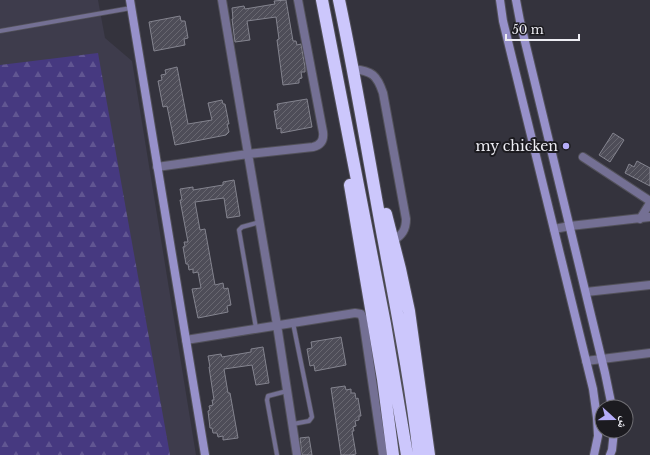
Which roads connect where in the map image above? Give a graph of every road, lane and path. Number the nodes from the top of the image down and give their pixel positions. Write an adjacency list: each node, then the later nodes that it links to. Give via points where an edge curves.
1 (222, 0): 11 (street)
2 (298, 0): 11 (street, via 323,132 322,141 313,147)
3 (322, 0): 10 (highway)
4 (339, 0): 9 (highway)
5 (500, 0): 20 (street)
6 (516, 0): 19 (street)
7 (131, 4): 8 (lane); 13 (street)
8 (0, 31)
9 (353, 69): 14 (highway); 21 (street, via 375,75 383,93 406,218 403,233)
10 (345, 118): 39 (highway, via 346,162 383,379); 40 (highway, via 385,324)
11 (248, 154): 13 (street); 18 (street)
12 (583, 157): 15 (street)
13 (157, 166): 27 (street)
14 (372, 175): 21 (highway); 41 (highway, via 405,358)
15 (650, 202): 17 (street)
16 (650, 217): 17 (street)
17 (640, 218): 19 (street)
18 (260, 222): 25 (street); 26 (lane, via 242,227 240,230)
19 (570, 226): 20 (street); 23 (street)
20 (554, 229): 30 (street)
21 (393, 241): 42 (highway, via 409,312)
22 (650, 285): 23 (street)
23 (586, 292): 29 (street)
24 (293, 323): 25 (street); 33 (lane, via 312,417 309,421); 38 (street, via 360,314 363,319)
25 (277, 325): 26 (street); 31 (street)
26 (256, 328): 27 (street)
27 (186, 340): 35 (street)
28 (650, 353): 29 (street)
29 (602, 358): 30 (street); 32 (street)
30 (586, 361): 43 (street, via 597,418 598,436)
31 (287, 391): 33 (street); 36 (lane, via 270,394 267,400)
32 (610, 399)
33 (293, 424): 37 (street)
34 (613, 439): 44 (street)
35 (205, 455)
36 (277, 455)
37 (297, 455)
38 (383, 455)
39 (393, 455)
40 (407, 455)
41 (419, 455)
42 (429, 455)
43 (594, 455)
44 (610, 455)

